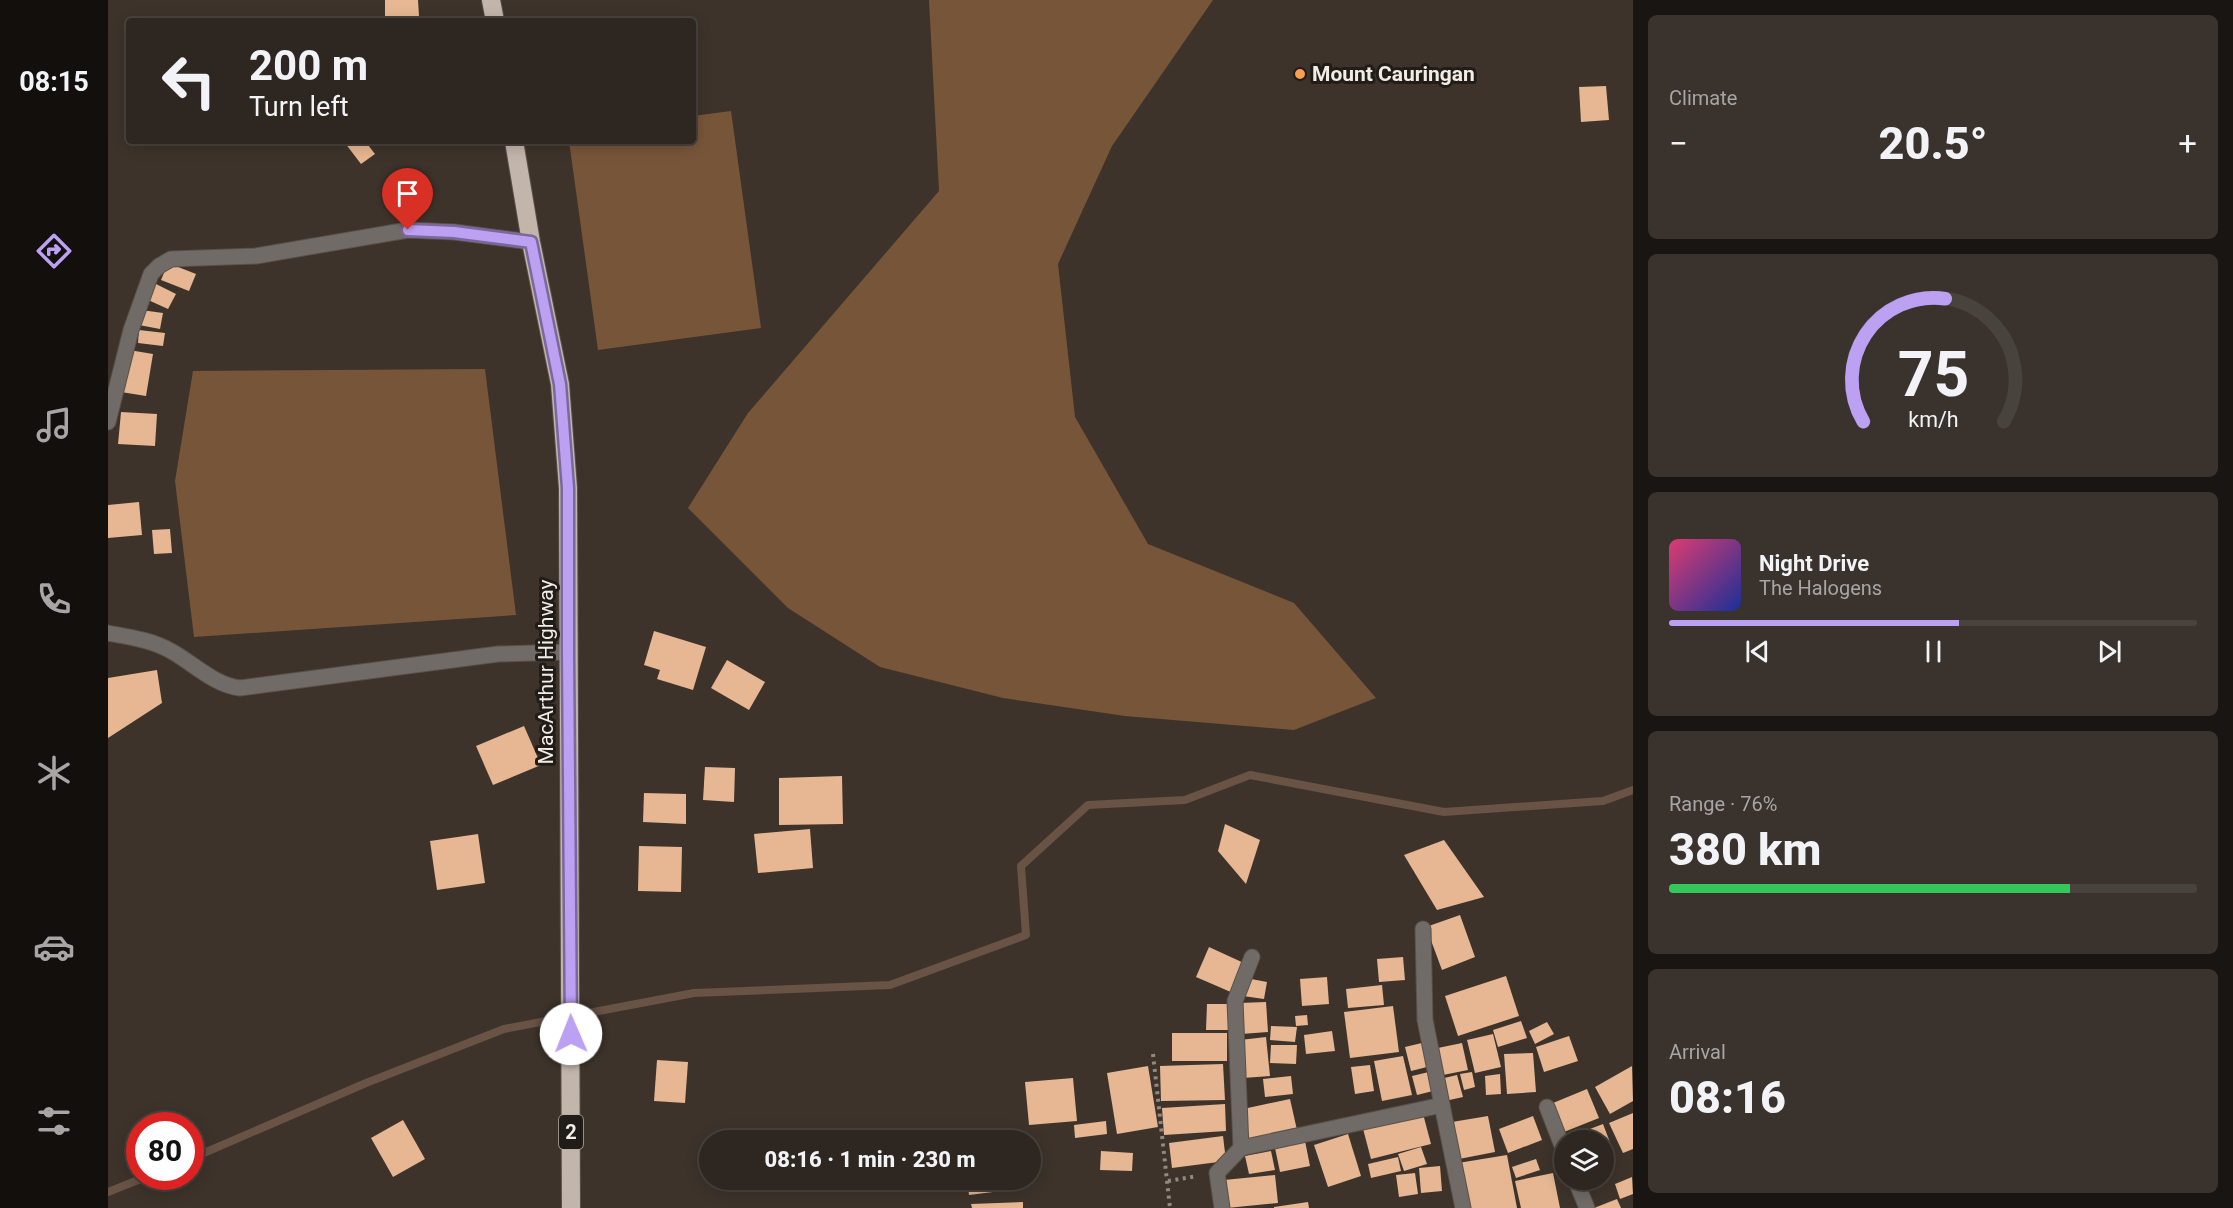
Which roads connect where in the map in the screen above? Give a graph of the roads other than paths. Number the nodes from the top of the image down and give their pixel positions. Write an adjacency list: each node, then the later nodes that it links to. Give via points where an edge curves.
1 (491, 0): 2 (highway)
2 (494, 18)
3 (515, 144): 4 (highway, MacArthur Highway / 2)
4 (531, 242): 5 (street, via 408,230 256,256 171,259 151,274 131,330); 7 (highway, MacArthur Highway / 2, via 561,395 568,488)
5 (108, 422)
6 (108, 633): 7 (street, via 169,649 216,680 240,688 498,654)
7 (568, 652): 15 (highway, MacArthur Highway / 2)
8 (1424, 929): 10 (street, via 1425,1020)
9 (1251, 957): 13 (street, via 1235,1001)
10 (1442, 1106): 13 (street); 17 (street)
11 (1547, 1107): 12 (street)
12 (1556, 1130)
13 (1241, 1149): 16 (street, via 1217,1173)
14 (1580, 1190): 18 (street)
15 (571, 1208)
16 (1222, 1208)
17 (1463, 1208)
18 (1587, 1208)

